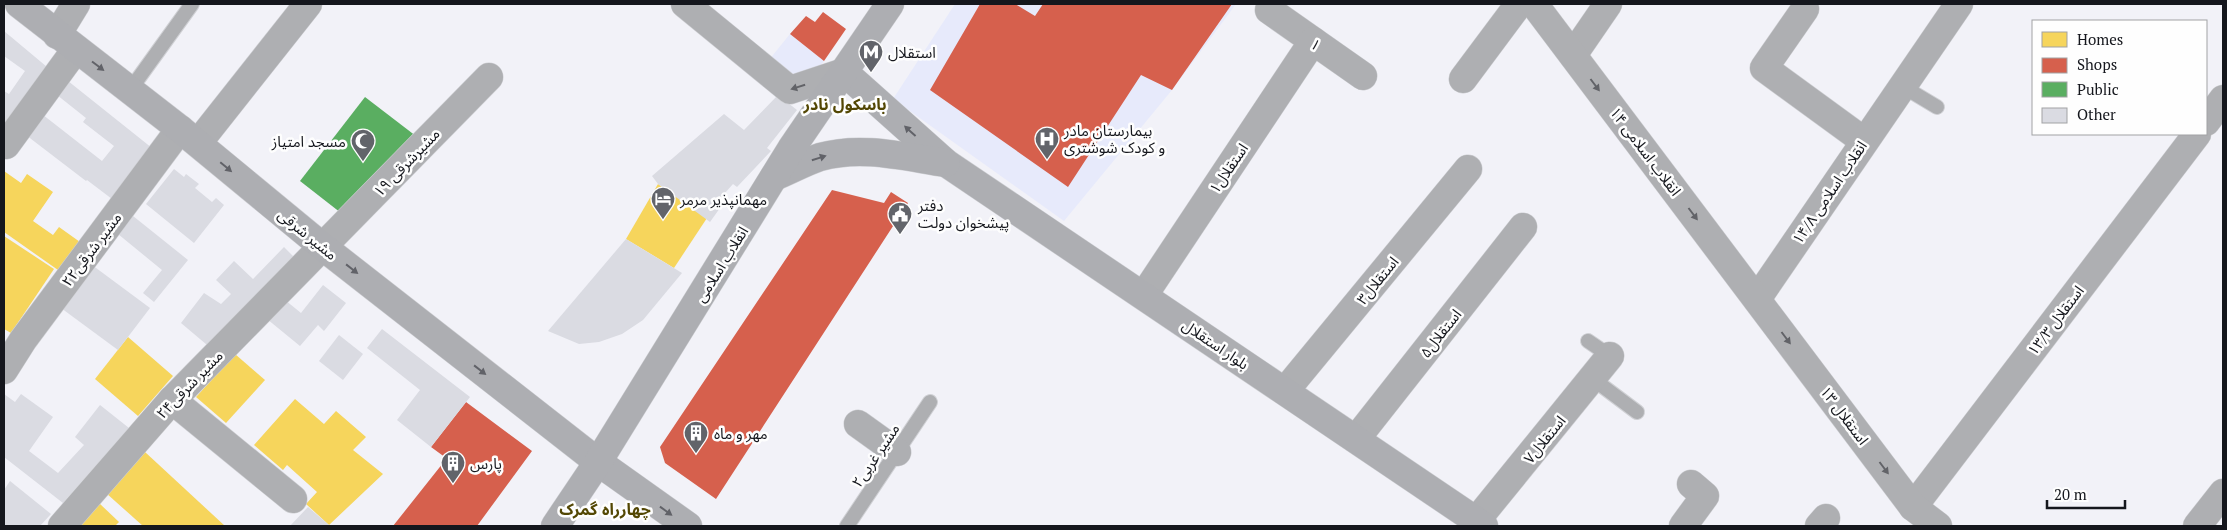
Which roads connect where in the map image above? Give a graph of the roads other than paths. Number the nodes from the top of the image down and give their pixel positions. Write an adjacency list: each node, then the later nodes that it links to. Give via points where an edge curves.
1 (19, 4): 14 (main road, مشیر شرقی)
2 (76, 4): 14 (street)
3 (192, 4): 21 (lane)
4 (308, 4): 26 (street, مشیر شرقی۲۲)
5 (685, 4): 16 (street, one-way to 5, via 790,90)
6 (890, 4): 16 (main road, انقلاب اسلامی)
7 (1519, 4): 19 (street)
8 (1534, 4): 15 (street, ۱۴ انقلاب اسلامی)
9 (1608, 4): 15 (street)
10 (1959, 4): 20 (street, ۱۴/۸ انقلاب اسلامی)
11 (1805, 9): 27 (street, via 1764,68)
12 (1269, 10): 13 (street, ۱)
13 (1313, 41): 17 (street, ۱); 34 (street, استقلال۱)
14 (67, 42): 21 (main road, مشیر شرقی, one-way to 21); 28 (street)
15 (1573, 55): 35 (street, ۱۴ انقلاب اسلامی, one-way to 35)
16 (844, 72): 29 (main road, بلوار استقلال, one-way to 16); 31 (main road, انقلاب اسلامی)
17 (1363, 76)
18 (489, 77): 33 (street, مشیرشرقی ۱۹)
19 (1463, 79)
20 (1902, 86): 23 (lane); 27 (street, ۱۴/۸ انقلاب اسلامی)
21 (130, 90): 26 (main road, مشیر شرقی)
22 (2223, 99): 24 (street)
23 (1937, 107)
24 (2207, 121)
25 (2196, 135): 51 (street, ۱۳/۳ استقلال)
26 (189, 136): 33 (main road, مشیر شرقی, one-way to 33); 38 (street, مشیر شرقی۲۲, via 23,340)
27 (1864, 141): 35 (street, ۱۴/۸ انقلاب اسلامی)
28 (6, 145)
29 (946, 164): 31 (main road, one-way to 29, via 819,158 845,152 875,152); 34 (main road, بلوار استقلال)
30 (1468, 169): 40 (street, استقلال۳)
31 (774, 177): 47 (main road, انقلاب اسلامی)
32 (1523, 227): 45 (street, استقلال۵)
33 (323, 247): 41 (street, مشیر شرقی۲۴); 47 (main road, مشیر شرقی, one-way to 47)
34 (1144, 295): 40 (main road, بلوار استقلال)
35 (1757, 299): 51 (street, ۱۳ استقلال, one-way to 51)
36 (1588, 341): 37 (lane)
37 (1610, 356): 39 (street, استقلال۷)
38 (4, 370)
39 (1593, 379): 43 (lane); 52 (street, استقلال۷)
40 (1285, 391): 45 (main road, بلوار استقلال)
41 (172, 400): 50 (street); 53 (street, مشیر شرقی۲۴)
42 (930, 402): 46 (lane, ۲مشیر غربی)
43 (1637, 412)
44 (858, 424): 46 (street)
45 (1356, 439): 52 (main road, بلوار استقلال)
46 (897, 452): 56 (lane, ۲مشیر غربی)
47 (598, 462): 54 (main road, انقلاب اسلامی); 55 (main road, مشیر شرقی, one-way to 55)
48 (1691, 484): 57 (street, via 1705,496)
49 (2223, 493): 59 (street)
50 (292, 500)
51 (1913, 506): 58 (street, ۱۳ استقلال)
52 (1480, 524)
53 (62, 526)
54 (555, 526)
55 (688, 526)
56 (846, 526)
57 (1683, 526)
58 (1938, 526)
59 (2197, 526)

